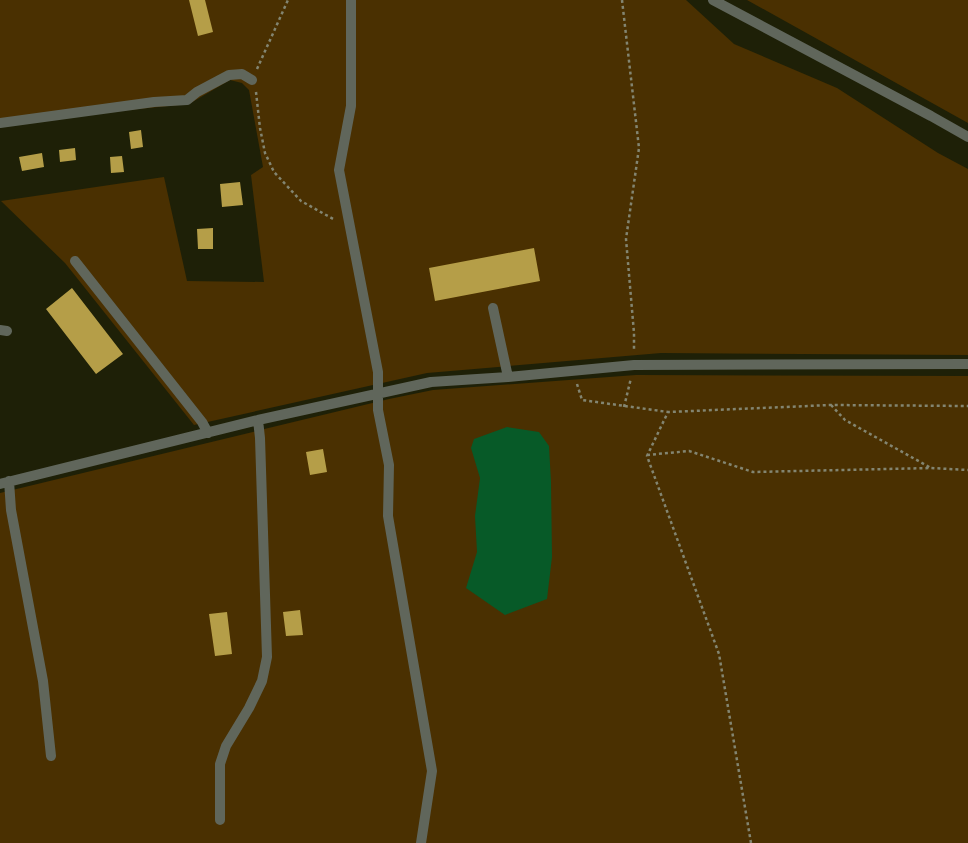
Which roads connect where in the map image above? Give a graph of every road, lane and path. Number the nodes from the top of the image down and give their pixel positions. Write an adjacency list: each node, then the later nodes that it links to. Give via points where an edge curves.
1 (288, 0): 5 (path)
2 (351, 0): 8 (street, via 351,106 339,170)
3 (622, 0): 12 (path, via 639,148 626,239 634,333)
4 (713, 0): 7 (street)
5 (252, 80): 6 (street, via 242,74 229,75 187,100); 8 (path, via 258,97 265,153 274,172 301,202 336,220)
6 (0, 123)
7 (968, 137)
8 (348, 222): 15 (street, via 378,372)
9 (75, 260): 21 (street)
10 (494, 308): 14 (street)
11 (968, 364): 12 (street)
12 (634, 365): 13 (street); 18 (path)
13 (572, 370): 14 (street); 18 (path, via 582,400)
14 (508, 377): 15 (street, via 431,382)
15 (379, 393): 20 (street); 28 (street, via 378,410 389,465 388,516 432,771)
16 (831, 405): 17 (path); 19 (path); 23 (path, via 845,420)
17 (968, 406)
18 (624, 407): 19 (path)
19 (668, 412): 22 (path)
20 (258, 420): 21 (street); 27 (street, via 267,657 262,681 226,746 220,764)
21 (208, 433): 25 (street)
22 (647, 456): 23 (path, via 689,451 753,472); 29 (path, via 719,654)
23 (931, 468): 24 (path)
24 (968, 470)
25 (4, 483): 26 (street, via 43,682)
26 (51, 756)
27 (220, 820)
28 (421, 843)
29 (751, 843)

